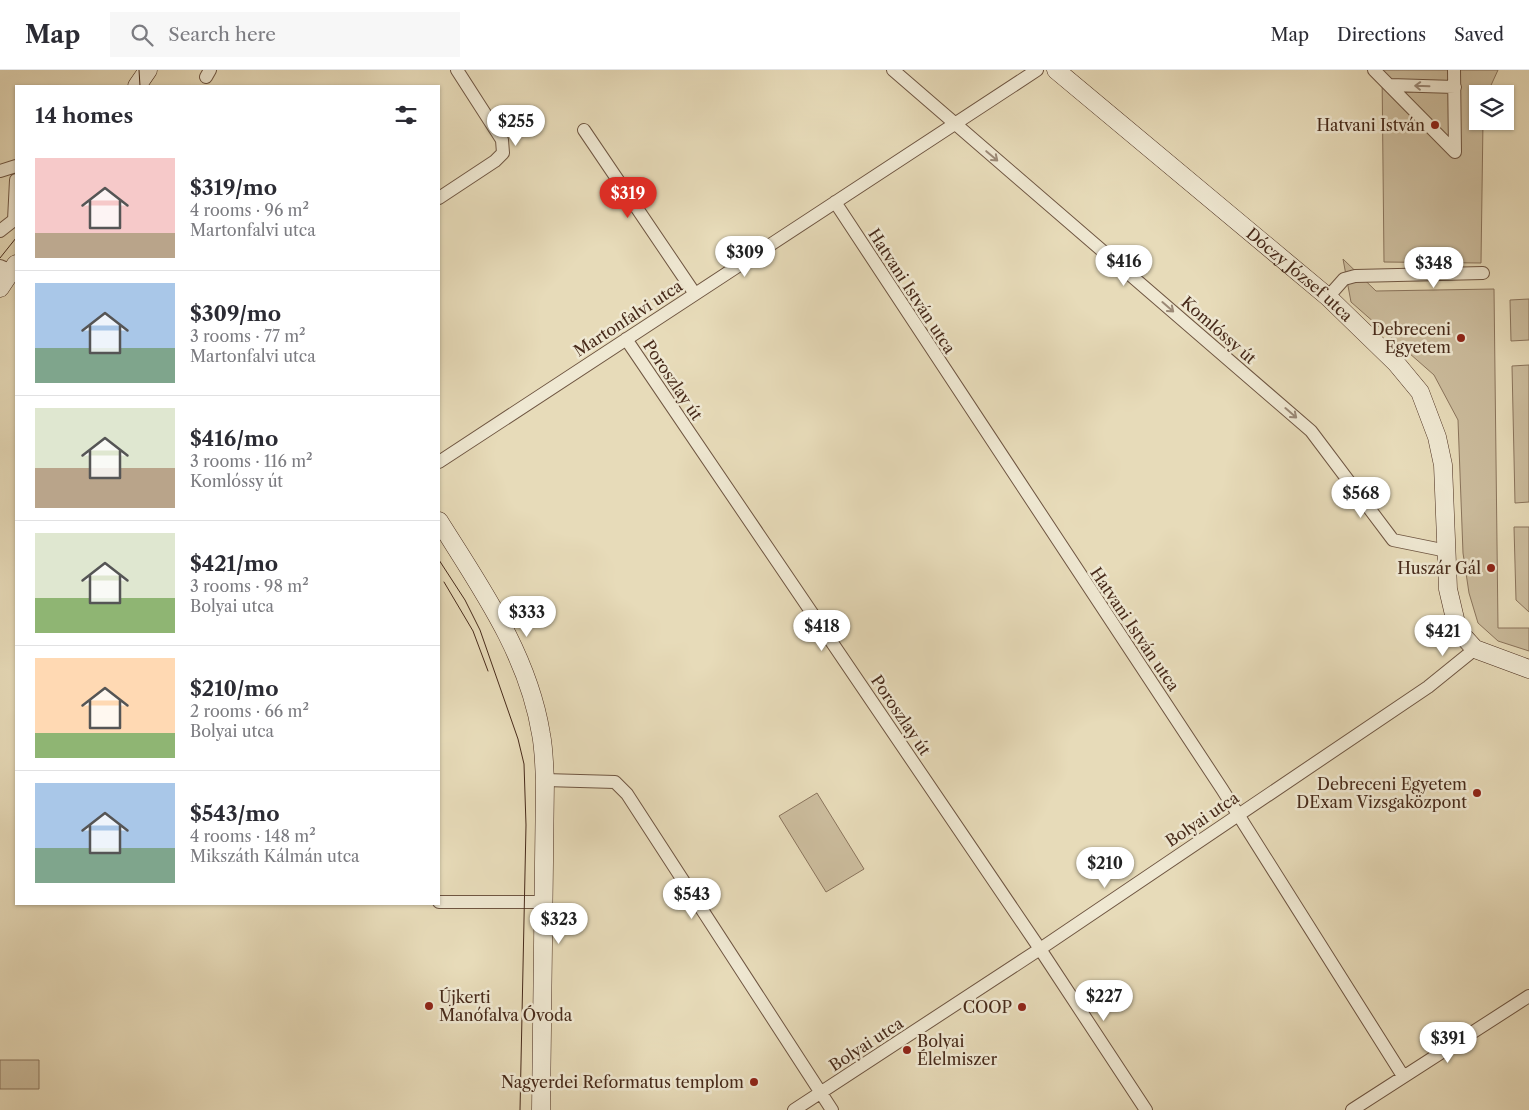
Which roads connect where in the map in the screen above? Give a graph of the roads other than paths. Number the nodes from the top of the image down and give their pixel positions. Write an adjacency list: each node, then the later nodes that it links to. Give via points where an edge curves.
1 (148, 70): 9 (street)
2 (154, 70): 10 (street)
3 (457, 70): 17 (street, via 502,140 503,153 496,161)
4 (893, 70): 13 (street, Komlóssy út)
5 (1037, 70): 13 (street, Martonfalvi utca)
6 (1056, 70): 25 (street, Dóczy József utca)
7 (1374, 70): 11 (street)
8 (1454, 70): 12 (street)
9 (138, 85)
10 (156, 85)
11 (1390, 85): 12 (street, one-way to 11); 12 (street, via 1455,152)
12 (1455, 87)
13 (954, 124): 18 (street, Martonfalvi utca); 29 (street, Komlóssy út, one-way to 29, via 1311,431 1393,540)
14 (584, 130): 24 (street)
15 (15, 166): 16 (street)
16 (0, 171)
17 (440, 197)
18 (835, 202): 24 (street, Martonfalvi utca); 33 (street, Hatvani István utca)
19 (15, 218): 20 (street)
20 (0, 232)
21 (11, 268): 23 (street)
22 (1483, 274): 25 (street, via 1355,276 1344,279)
23 (0, 288)
24 (695, 294): 26 (street, Martonfalvi utca)
25 (1328, 297): 29 (street, Dóczy József utca, via 1396,363 1420,392 1437,437 1443,465)
26 (626, 339): 27 (street, Martonfalvi utca); 36 (street, Poroszlay út)
27 (440, 461)
28 (440, 523): 32 (street, via 488,598 523,670 541,734)
29 (1447, 551): 30 (street, Dóczy József utca, via 1449,600 1463,636)
30 (1475, 649): 31 (street); 33 (street, Bolyai utca, via 1428,687)
31 (1524, 665)
32 (545, 780): 35 (street); 39 (street, via 615,782 627,794)
33 (1238, 815): 36 (street, Bolyai utca); 38 (street, Hatvani István utca)
34 (440, 902): 35 (street)
35 (543, 902): 40 (street)
36 (1040, 949): 39 (street, Bolyai utca); 43 (street, Poroszlay út)
37 (1529, 996): 38 (street)
38 (1403, 1076): 44 (street)
39 (821, 1092): 41 (street, Bolyai utca); 42 (street)
40 (541, 1110)
41 (794, 1110)
42 (832, 1110)
43 (1146, 1110)
44 (1352, 1110)

